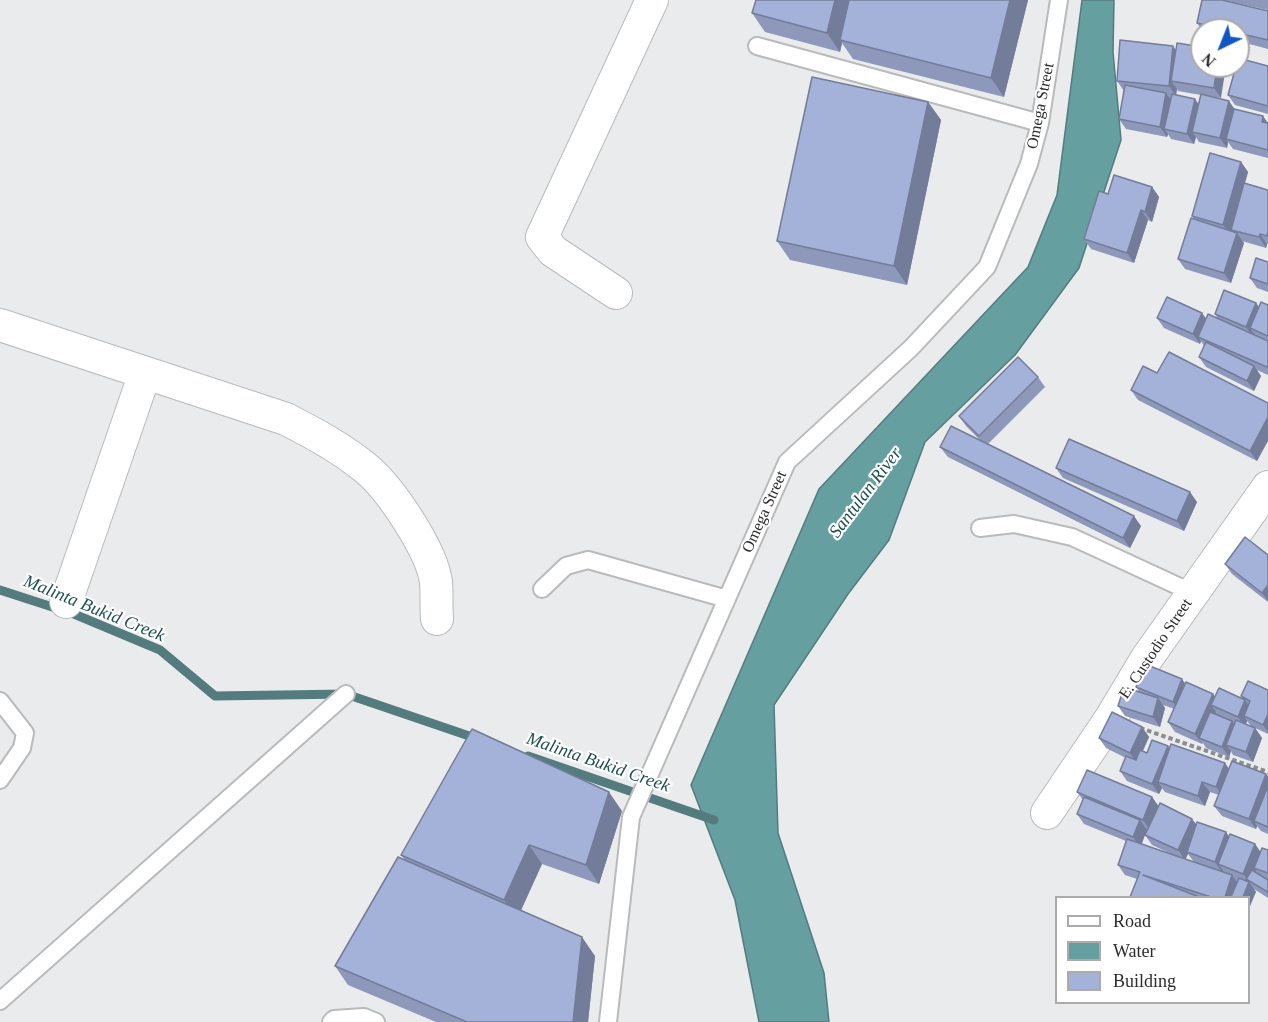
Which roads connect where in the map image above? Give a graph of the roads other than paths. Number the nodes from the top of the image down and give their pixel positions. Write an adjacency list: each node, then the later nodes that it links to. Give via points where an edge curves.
1 (652, 0): 5 (street, via 542,237 553,251)
2 (1059, 0): 4 (lane, Omega Street)
3 (757, 46): 4 (lane)
4 (1040, 123): 12 (lane, Omega Street, via 1029,164 987,267 911,348 787,462)
5 (616, 293)
6 (0, 325): 7 (street)
7 (145, 373): 13 (street); 14 (street, via 286,419 329,441 369,471 423,545 436,581)
8 (1268, 487): 11 (street, E. Custodio Street)
9 (980, 528): 11 (lane, via 1014,524 1072,537)
10 (542, 589): 12 (lane, via 566,566 588,560)
11 (1193, 593): 18 (street, E. Custodio Street)
12 (727, 599): 22 (lane, Omega Street, via 633,813)
13 (66, 602)
14 (436, 619)
15 (346, 694): 19 (lane)
16 (0, 701): 17 (lane, via 26,733 22,748)
17 (0, 780)
18 (1047, 813)
19 (0, 1001)
20 (333, 1021): 21 (lane, via 364,1017)
21 (376, 1022)
22 (608, 1022)

